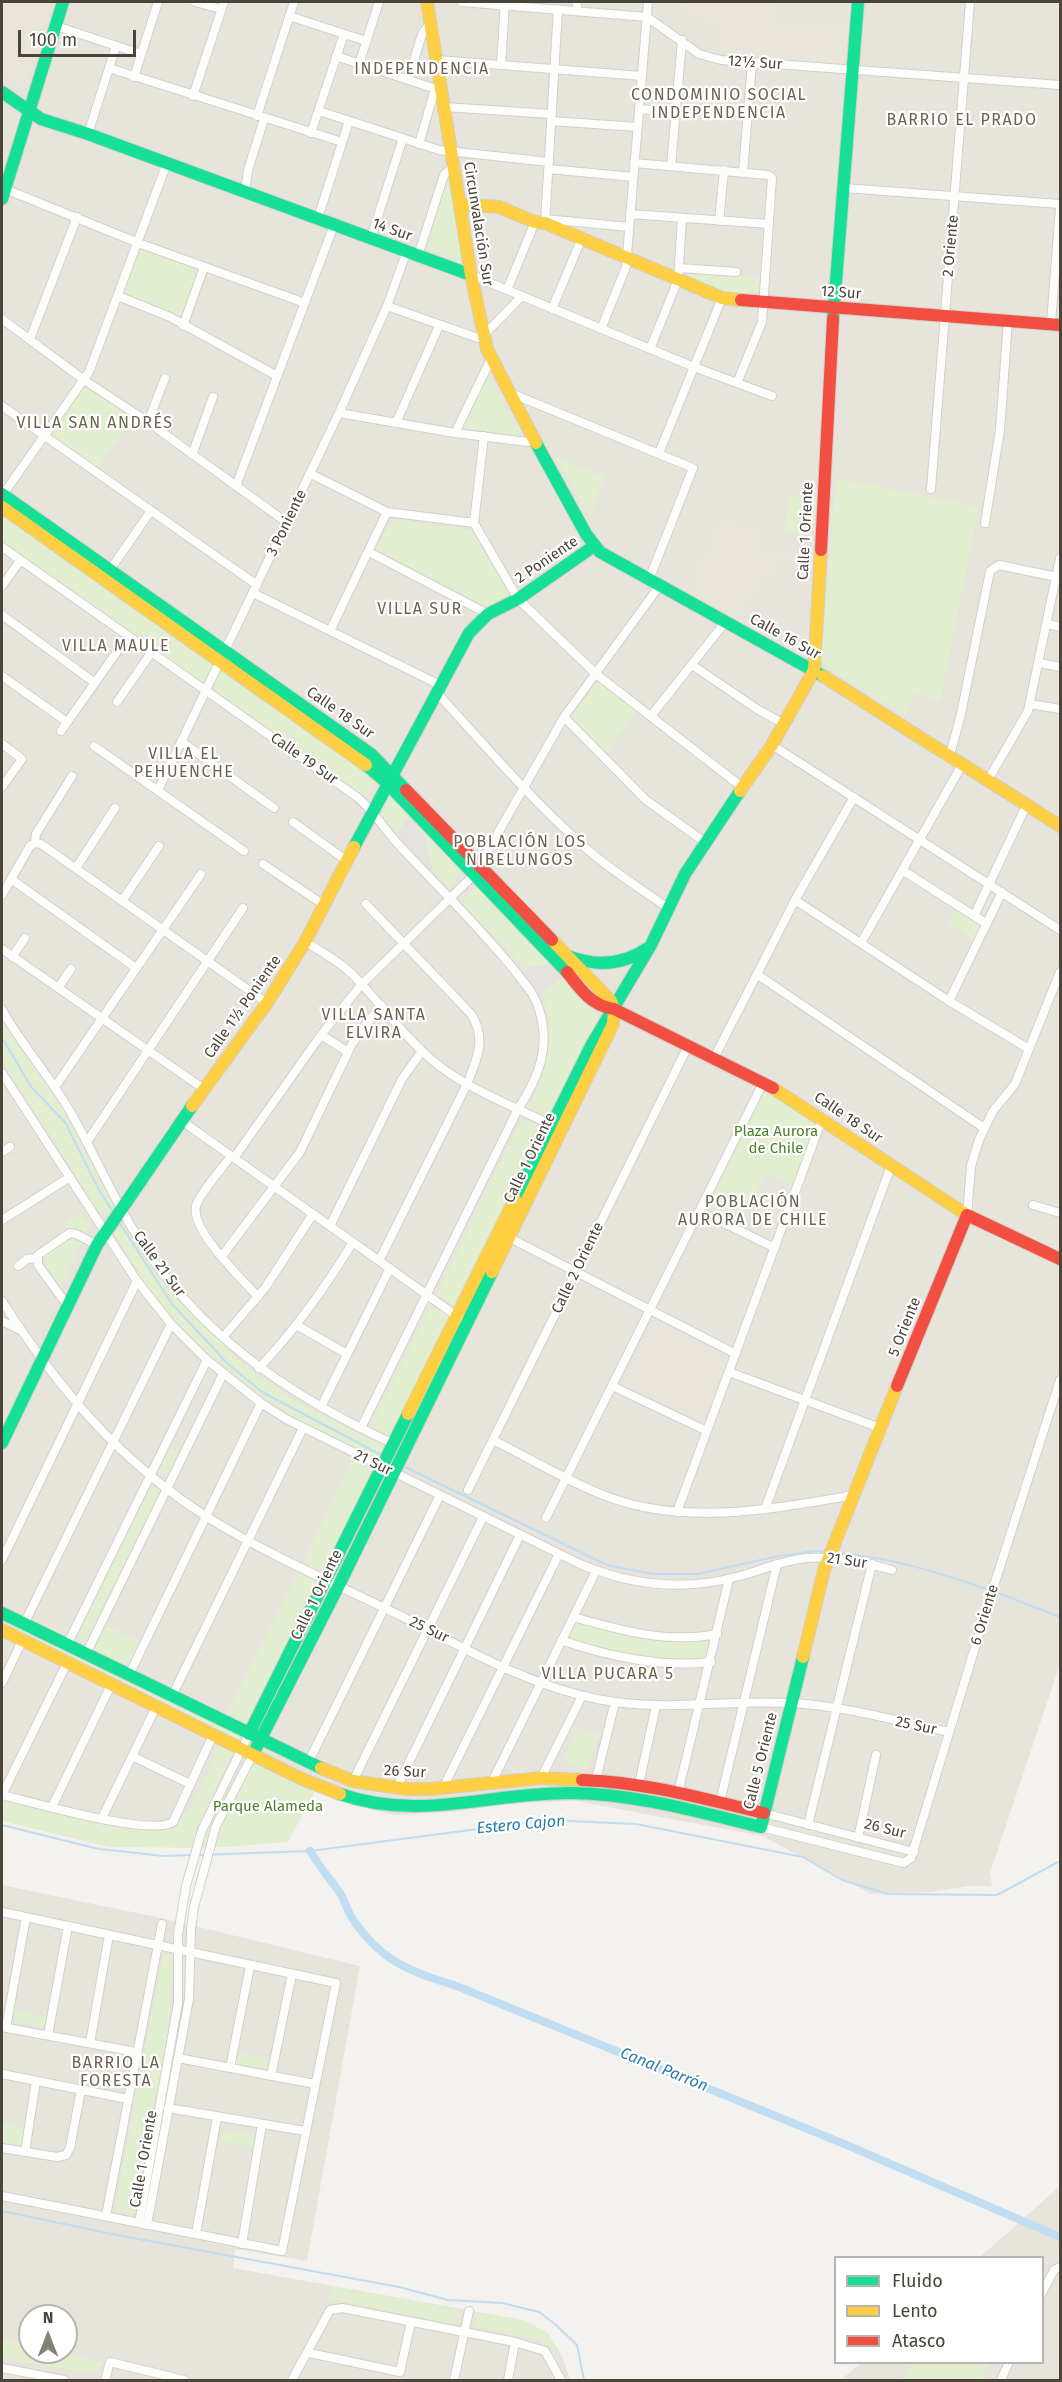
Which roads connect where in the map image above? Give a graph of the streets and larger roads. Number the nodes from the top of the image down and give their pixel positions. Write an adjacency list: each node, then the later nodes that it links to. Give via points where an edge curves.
1 (63, 2): 18 (street)
2 (158, 2): 23 (street)
3 (195, 2): 12 (street)
4 (294, 2): 15 (street)
5 (380, 2): 21 (street)
6 (427, 2): 17 (street, Circunvalación Sur)
7 (462, 2): 11 (street, 12½ Sur)
8 (648, 2): 16 (street)
9 (858, 2): 31 (street, Calle 1 Oriente)
10 (970, 2): 34 (street, 2 Oriente)
11 (505, 3): 14 (street, 12½ Sur); 28 (street)
12 (222, 5): 39 (street)
13 (577, 6): 14 (street, 12½ Sur); 16 (street, 12½ Sur)
14 (558, 9): 30 (street)
15 (289, 16): 19 (street); 46 (street)
16 (646, 17): 20 (street, 12½ Sur); 33 (street)
17 (431, 22): 25 (street, Circunvalación Sur); 35 (street, via 422,34)
18 (56, 26): 22 (street); 42 (street)
19 (344, 34): 21 (street); 24 (street)
20 (682, 40): 26 (street, 12½ Sur, via 706,58); 44 (street)
21 (366, 41): 27 (street)
22 (116, 46): 23 (street); 29 (street)
23 (141, 54): 32 (street)
24 (336, 56): 27 (street); 43 (street)
25 (437, 60): 28 (street); 37 (street, Circunvalación Sur)
26 (752, 62): 31 (street, 12½ Sur); 61 (street)
27 (359, 64): 35 (street)
28 (501, 64): 30 (street)
29 (109, 69): 32 (street); 50 (street)
30 (554, 69): 33 (street); 45 (street)
31 (853, 69): 34 (street, 12½ Sur); 63 (street, Calle 1 Oriente)
32 (134, 76): 39 (street)
33 (642, 76): 41 (street)
34 (965, 78): 36 (street, 12½ Sur); 66 (street, 2 Oriente)
35 (408, 80): 37 (street)
36 (1060, 85)
37 (439, 90): 40 (street, Circunvalación Sur); 53 (street)
38 (2, 92): 42 (street, 14 Sur)
39 (193, 96): 46 (street)
40 (444, 107): 45 (street); 54 (street, Circunvalación Sur)
41 (639, 109): 44 (street); 48 (street)
42 (28, 111): 50 (street, 14 Sur); 65 (street)
43 (319, 111): 47 (street); 49 (street)
44 (676, 112): 59 (street)
45 (551, 117): 48 (street); 58 (street)
46 (261, 118): 49 (street); 64 (street)
47 (349, 121): 51 (street); 52 (street)
48 (637, 127): 56 (street)
49 (311, 133): 52 (street)
50 (88, 134): 55 (street, 14 Sur)
51 (403, 138): 53 (street); 78 (street)
52 (342, 142): 71 (street)
53 (419, 144): 54 (street)
54 (451, 152): 57 (street, Circunvalación Sur); 58 (street)
55 (166, 163): 64 (street, 14 Sur); 80 (street)
56 (634, 163): 59 (street); 62 (street)
57 (454, 166): 67 (street, Circunvalación Sur); 81 (street, 3 Poniente, via 444,175)
58 (549, 166): 62 (street); 73 (street)
59 (671, 166): 60 (street)
60 (724, 170): 61 (street); 74 (street)
61 (743, 172): 75 (street, via 772,178)
62 (633, 177): 69 (street)
63 (844, 188): 66 (street); 94 (street, Calle 1 Oriente)
64 (245, 192): 71 (street, 14 Sur)
65 (3, 194): 70 (street)
66 (955, 196): 68 (street); 96 (street, 2 Oriente)
67 (460, 204): 73 (street, 12 Sur, via 499,207); 86 (street, Circunvalación Sur)
68 (1060, 206): 99 (street)
69 (630, 214): 72 (street); 77 (street)
70 (77, 218): 80 (street); 104 (street)
71 (318, 218): 76 (street, 14 Sur)
72 (682, 218): 74 (street); 85 (street)
73 (542, 221): 77 (street); 79 (street, 12 Sur); 87 (street)
74 (719, 221): 75 (street)
75 (769, 224): 91 (street)
76 (334, 225): 78 (street, 14 Sur); 92 (street)
77 (629, 227): 82 (street)
78 (371, 238): 81 (street, 14 Sur)
79 (580, 240): 82 (street, 12 Sur); 95 (street)
80 (137, 242): 83 (street); 88 (street)
81 (412, 254): 86 (street, 14 Sur); 93 (street, 3 Poniente)
82 (627, 259): 85 (street, 12 Sur); 102 (street)
83 (204, 267): 92 (street); 100 (street)
84 (736, 272): 85 (street)
85 (679, 274): 90 (street, 12 Sur); 105 (street)
86 (471, 275): 87 (street, 14 Sur); 103 (street, Circunvalación Sur)
87 (507, 290): 89 (street, 14 Sur)
88 (117, 296): 100 (street); 110 (street)
89 (522, 296): 95 (street, 14 Sur); 103 (street)
90 (722, 298): 91 (street, 12 Sur); 107 (street)
91 (763, 302): 94 (street, 12 Sur); 111 (street, via 762,322)
92 (304, 303): 108 (street)
93 (387, 306): 101 (street); 116 (street, 3 Poniente)
94 (834, 308): 96 (street, 12 Sur); 157 (street, Calle 1 Oriente)
95 (552, 309): 102 (street, 14 Sur)
96 (945, 316): 98 (street, 12 Sur); 127 (street, 2 Oriente)
97 (2, 319): 104 (street)
98 (1008, 321): 99 (street, 12 Sur); 133 (street, via 1000,430)
99 (1056, 324)
100 (183, 326): 108 (street)
101 (439, 326): 103 (street, via 475,338); 118 (street)
102 (601, 329): 105 (street, 14 Sur)
103 (483, 336): 106 (street, Circunvalación Sur)
104 (30, 339): 110 (street)
105 (650, 349): 107 (street, 14 Sur)
106 (491, 359): 112 (street, Circunvalación Sur); 119 (street)
107 (694, 367): 111 (street, 14 Sur); 123 (street)
108 (277, 376): 126 (street)
109 (165, 378): 117 (street)
110 (84, 380): 117 (street); 121 (street)
111 (737, 383): 113 (street, 14 Sur)
112 (508, 392): 122 (street, Circunvalación Sur); 123 (street)
113 (772, 396)
114 (213, 397): 124 (street)
115 (2, 406): 121 (street)
116 (339, 413): 118 (street); 125 (street, 3 Poniente)
117 (148, 422): 124 (street)
118 (396, 423): 119 (street)
119 (455, 433): 120 (street)
120 (484, 436): 122 (street); 132 (street)
121 (44, 437): 128 (street); 129 (street)
122 (533, 440): 134 (street, Calle 16 Sur)
123 (658, 453): 141 (street, via 693,468)
124 (192, 455): 126 (street)
125 (311, 474): 130 (street); 131 (street, 3 Poniente)
126 (236, 486): 131 (street)
127 (931, 489)
128 (2, 498): 139 (street, Calle 18 Sur); 153 (street, Calle 18 Sur)
129 (150, 512): 139 (street); 143 (street)
130 (387, 512): 132 (street); 136 (street)
131 (286, 522): 143 (street, 3 Poniente)
132 (474, 523): 144 (street)
133 (985, 523)
134 (594, 546): 141 (street, Calle 16 Sur); 144 (street, 2 Poniente)
135 (2, 548): 138 (street, Calle 19 Sur)
136 (369, 552): 145 (street); 150 (street)
137 (1060, 558): 140 (street)
138 (20, 561): 142 (street); 151 (street, Calle 19 Sur)
139 (110, 570): 153 (street, Calle 18 Sur)
140 (1058, 572): 148 (street); 175 (street, via 1001,566 990,571)
141 (655, 582): 147 (street, Calle 16 Sur); 158 (street)
142 (2, 586)
143 (255, 589): 150 (street); 153 (street, 3 Poniente)
144 (518, 598): 145 (street, Calle 1½ Poniente); 158 (street)
145 (488, 614): 161 (street, Calle 1½ Poniente, via 469,633)
146 (2, 615): 160 (street)
147 (726, 621): 155 (street); 157 (street, Calle 16 Sur)
148 (1048, 624): 149 (street); 154 (street)
149 (1060, 627)
150 (330, 631): 161 (street)
151 (128, 636): 152 (street, Calle 19 Sur); 160 (street)
152 (152, 652): 162 (street, Calle 19 Sur); 163 (street)
153 (223, 655): 162 (street, 3 Poniente); 178 (street, Calle 18 Sur)
154 (1040, 663): 156 (street); 164 (street)
155 (692, 665): 166 (street); 169 (street)
156 (1060, 668)
157 (814, 670): 169 (street, Calle 1 Oriente); 175 (street, Calle 16 Sur)
158 (596, 674): 166 (street); 167 (street)
159 (2, 676): 168 (street)
160 (95, 682): 168 (street)
161 (438, 689): 178 (street, Calle 1½ Poniente); 182 (street)
162 (206, 691): 171 (street, 3 Poniente); 188 (street, Calle 19 Sur, via 357,796)
163 (117, 702)
164 (1030, 704): 165 (street); 179 (street)
165 (1060, 709)
166 (651, 716): 181 (street)
167 (564, 717): 182 (street); 193 (street, via 646,800)
168 (67, 723): 170 (street)
169 (784, 724): 173 (street, Calle 1 Oriente)
170 (61, 731)
171 (182, 742): 183 (street, 3 Poniente); 187 (street)
172 (2, 744): 180 (street, via 22,759)
173 (772, 745): 181 (street, Calle 1 Oriente); 184 (street)
174 (94, 746): 183 (street)
175 (950, 755): 176 (street, Calle 16 Sur)
176 (963, 764): 179 (street, Calle 16 Sur); 191 (street)
177 (72, 776): 192 (street, via 36,834)
178 (389, 778): 188 (street, Calle 1½ Poniente); 199 (street, Calle 18 Sur)
179 (988, 780): 185 (street, Calle 16 Sur)
180 (2, 787)
181 (742, 787): 193 (street, Calle 1 Oriente)
182 (525, 788): 199 (street); 212 (street, via 580,843)
183 (158, 790): 195 (street)
184 (854, 797): 191 (street); 207 (street)
185 (1027, 804): 190 (street, Calle 16 Sur); 203 (street)
186 (115, 808): 198 (street)
187 (274, 808)
188 (371, 813): 196 (street, Calle 1½ Poniente); 206 (street, Calle 19 Sur)
189 (293, 822): 196 (street)
190 (1060, 826)
191 (920, 840): 200 (street); 203 (street)
192 (35, 843): 198 (street); 202 (street)
193 (705, 843): 212 (street, Calle 1 Oriente)
194 (159, 846): 208 (street)
195 (244, 851)
196 (347, 861): 210 (street, Calle 1½ Poniente)
197 (264, 864): 210 (street)
198 (76, 868): 208 (street)
199 (477, 869): 206 (street); 223 (street, Calle 18 Sur); 235 (street, Calle 18 Sur, via 586,996 597,1005)
200 (902, 870): 213 (street); 220 (street)
201 (201, 874): 215 (street)
202 (11, 879): 205 (street); 226 (street)
203 (989, 884): 204 (street); 213 (street)
204 (1002, 892): 214 (street); 216 (street)
205 (2, 895)
206 (450, 899): 219 (street); 250 (street, Calle 19 Sur, via 504,957 534,995 540,1010 543,1031 539,1070)
207 (795, 900): 220 (street); 229 (street)
208 (122, 901): 215 (street)
209 (366, 904): 219 (street)
210 (324, 905): 218 (street, Calle 1½ Poniente)
211 (243, 908): 225 (street)
212 (668, 908): 221 (street, Calle 1 Oriente)
213 (974, 916): 214 (street)
214 (987, 924): 232 (street)
215 (163, 930): 225 (street); 226 (street)
216 (1060, 930)
217 (25, 938): 224 (street)
218 (305, 942): 230 (street, via 342,965); 233 (street, Calle 1½ Poniente)
219 (404, 943): 230 (street); 247 (street, via 477,1024 479,1052)
220 (861, 943): 232 (street)
221 (651, 945): 223 (street, via 635,956 608,963 590,963); 235 (street, Calle 1 Oriente)
222 (2, 949): 224 (street)
223 (563, 953): 235 (street, Calle 18 Sur, via 611,1001)
224 (12, 957): 231 (street)
225 (207, 961): 233 (street); 241 (street)
226 (136, 968): 237 (street)
227 (70, 969): 231 (street)
228 (1060, 972): 240 (street, 5 Oriente)
229 (758, 975): 244 (street); 254 (street)
230 (361, 985): 234 (street); 238 (street)
231 (58, 988): 237 (street)
232 (948, 1001): 240 (street)
233 (267, 1003): 249 (street, Calle 1½ Poniente)
234 (382, 1006): 242 (street); 243 (street)
235 (614, 1009): 239 (street, Calle 18 Sur); 253 (street, Calle 1 Oriente, via 597,1036)
236 (2, 1010): 248 (street, Calle 21 Sur)
237 (101, 1018): 241 (street); 248 (street)
238 (321, 1035): 243 (street); 258 (street)
239 (688, 1046): 244 (street, Calle 18 Sur); 281 (street, Calle 2 Oriente)
240 (1029, 1049): 254 (street, 5 Oriente, via 1015,1084)
241 (147, 1051): 249 (street); 255 (street)
242 (422, 1051): 247 (street); 269 (street, via 402,1079)
243 (348, 1052): 261 (street, via 300,1152)
244 (714, 1058): 246 (street, Calle 18 Sur)
245 (2, 1073): 260 (street, 21 Sur)
246 (763, 1083): 251 (street, Calle 18 Sur); 263 (street)
247 (467, 1084): 250 (street); 278 (street)
248 (55, 1087): 255 (street, Calle 21 Sur)
249 (204, 1089): 252 (street, Calle 1½ Poniente)
250 (518, 1108): 253 (street); 283 (street, Calle 19 Sur)
251 (822, 1119): 259 (street, Calle 18 Sur); 274 (street)
252 (182, 1121): 258 (street); 264 (street, Calle 1½ Poniente)
253 (556, 1128): 271 (street, Calle 1 Oriente)
254 (984, 1128): 267 (street, 5 Oriente, via 971,1166)
255 (87, 1142): 264 (street, Calle 21 Sur)
256 (10, 1147): 257 (street)
257 (2, 1152)
258 (233, 1157): 261 (street); 275 (street, via 198,1203 195,1213)
259 (891, 1166): 267 (street, Calle 18 Sur); 303 (street)
260 (70, 1177): 268 (street); 270 (street, 21 Sur)
261 (274, 1186): 266 (street); 275 (street)
262 (1033, 1205): 265 (street)
263 (699, 1211): 274 (street); 287 (street)
264 (121, 1212): 270 (street, Calle 1½ Poniente); 293 (street, Calle 21 Sur, via 175,1289)
265 (1060, 1213)
266 (313, 1214): 269 (street); 284 (street)
267 (966, 1215): 277 (street, Calle 18 Sur); 310 (street, 5 Oriente)
268 (2, 1220)
269 (330, 1226): 272 (street)
270 (108, 1229): 273 (street, Calle 1½ Poniente); 282 (street, 21 Sur)
271 (504, 1235): 281 (street); 288 (street, Calle 1 Oriente)
272 (353, 1242): 278 (street); 291 (street)
273 (97, 1245): 276 (street, via 70,1233); 286 (street, Calle 1½ Poniente)
274 (775, 1248): 295 (street)
275 (222, 1256): 284 (street)
276 (37, 1258): 279 (street); 286 (street)
277 (1060, 1259)
278 (379, 1261): 280 (street)
279 (18, 1266)
280 (390, 1268): 283 (street); 294 (street)
281 (576, 1271): 287 (street); 312 (street, Calle 2 Oriente)
282 (137, 1281): 290 (street, 21 Sur); 305 (street)
283 (427, 1294): 288 (street); 309 (street, Calle 19 Sur)
284 (258, 1297): 293 (street)
285 (2, 1301): 292 (street)
286 (68, 1305): 296 (street, Calle 1½ Poniente)
287 (651, 1308): 295 (street); 302 (street)
288 (462, 1319): 315 (street, Calle 1 Oriente); 315 (street, Calle 1 Oriente)
289 (2, 1321): 292 (street, 25 Sur)
290 (171, 1324): 297 (street, 21 Sur); 314 (street)
291 (298, 1326): 294 (street); 298 (street)
292 (20, 1330): 296 (street, 25 Sur)
293 (223, 1337): 298 (street, Calle 21 Sur)
294 (347, 1354): 306 (street)
295 (736, 1354): 299 (street)
296 (40, 1359): 305 (street, 25 Sur); 307 (street, Calle 1½ Poniente)
297 (207, 1360): 300 (street, 21 Sur); 316 (street)
298 (259, 1368): 306 (street, Calle 21 Sur)
299 (729, 1372): 303 (street); 311 (street)
300 (224, 1374): 304 (street, 21 Sur); 318 (street)
301 (1060, 1380): 367 (street, 6 Oriente)
302 (612, 1386): 311 (street); 317 (street)
303 (805, 1401): 310 (street); 322 (street)
304 (261, 1403): 308 (street, 21 Sur); 324 (street)
305 (77, 1406): 314 (street, 25 Sur); 331 (street)
306 (321, 1407): 309 (street, Calle 21 Sur)
307 (5, 1428): 313 (street, Calle 1½ Poniente)
308 (303, 1428): 315 (street, 21 Sur); 328 (street)
309 (361, 1428): 315 (street, Calle 21 Sur)
310 (880, 1428): 321 (street, 5 Oriente)
311 (707, 1431): 323 (street)
312 (493, 1440): 317 (street); 319 (street, Calle 2 Oriente)
313 (2, 1443)
314 (114, 1443): 316 (street, 25 Sur); 342 (street)
315 (391, 1461): 320 (street, 21 Sur); 336 (street, Calle 1 Oriente); 338 (street, Calle 1 Oriente)
316 (150, 1476): 318 (street, 25 Sur); 348 (street)
317 (566, 1477): 323 (street, via 617,1500); 326 (street)
318 (166, 1488): 324 (street, 25 Sur); 350 (street)
319 (468, 1490)
320 (440, 1495): 325 (street, 21 Sur); 339 (street)
321 (855, 1495): 322 (street); 330 (street, 5 Oriente)
322 (765, 1509): 323 (street)
323 (677, 1512)
324 (206, 1516): 328 (street, 25 Sur); 354 (street)
325 (483, 1516): 327 (street, 21 Sur); 344 (street)
326 (546, 1518)
327 (520, 1535): 329 (street, 21 Sur); 349 (street)
328 (248, 1541): 336 (street, 25 Sur); 358 (street)
329 (559, 1554): 334 (street, 21 Sur); 353 (street)
330 (831, 1554): 332 (street, 21 Sur); 333 (street, 21 Sur); 362 (street, 5 Oriente, via 822,1575)
331 (2, 1560)
332 (777, 1564): 337 (street, 21 Sur); 361 (street)
333 (872, 1564): 335 (street, 21 Sur); 366 (street)
334 (596, 1570): 337 (street, 21 Sur, via 621,1579 664,1585); 341 (street)
335 (892, 1570)
336 (326, 1579): 338 (street, 25 Sur); 368 (street, Calle 1 Oriente)
337 (729, 1579): 345 (street)
338 (339, 1585): 339 (street, 25 Sur); 370 (street, Calle 1 Oriente)
339 (384, 1608): 344 (street, 25 Sur); 375 (street)
340 (2, 1612): 342 (street, 26 Sur)
341 (573, 1617): 345 (street, via 645,1634); 346 (street)
342 (24, 1623): 348 (street, 26 Sur)
343 (2, 1630): 347 (street, 26 Sur)
344 (428, 1630): 349 (street, 25 Sur); 378 (street)
345 (717, 1634): 351 (street)
346 (561, 1640): 351 (street, via 618,1656); 355 (street)
347 (22, 1641): 352 (street, 26 Sur); 356 (street)
348 (67, 1645): 350 (street, 26 Sur)
349 (465, 1648): 353 (street, 25 Sur); 383 (street)
350 (86, 1654): 354 (street, 26 Sur)
351 (711, 1662): 364 (street)
352 (67, 1663): 357 (street, 26 Sur); 385 (street)
353 (502, 1667): 355 (street, 25 Sur); 382 (street)
354 (129, 1675): 358 (street, 26 Sur)
355 (540, 1682): 359 (street, 25 Sur); 379 (street)
356 (2, 1683)
357 (111, 1685): 365 (street, 26 Sur); 387 (street)
358 (172, 1696): 368 (street, 26 Sur)
359 (582, 1696): 360 (street, 25 Sur); 376 (street)
360 (615, 1702): 363 (street, 25 Sur); 377 (street)
361 (744, 1702): 362 (street, 25 Sur); 364 (street, 25 Sur); 386 (street)
362 (791, 1703): 366 (street, 25 Sur); 388 (street, Calle 5 Oriente)
363 (656, 1706): 364 (street, 25 Sur); 381 (street)
364 (700, 1706): 384 (street)
365 (156, 1707): 369 (street, 26 Sur); 374 (street)
366 (837, 1708): 367 (street, 25 Sur); 390 (street)
367 (949, 1732): 393 (street, 6 Oriente)
368 (249, 1734): 370 (street, 26 Sur); 371 (street, Calle 1 Oriente)
369 (213, 1735): 371 (street, 26 Sur); 380 (street)
370 (261, 1740): 372 (street, Calle 1 Oriente); 375 (street, 26 Sur)
371 (241, 1748): 372 (street, 26 Sur); 400 (street, Calle 1 Oriente, via 198,1840 179,1917)
372 (253, 1754): 391 (street, 26 Sur, via 350,1798 387,1806 572,1793 640,1798); 401 (street, Calle 1 Oriente, via 216,1826 194,1907)
373 (876, 1755): 392 (street)
374 (132, 1756): 380 (street); 389 (street)
375 (308, 1763): 378 (street, 26 Sur)
376 (541, 1778): 377 (street, 26 Sur); 379 (street, 26 Sur)
377 (596, 1779): 381 (street, 26 Sur)
378 (353, 1781): 383 (street, 26 Sur)
379 (492, 1782): 382 (street, 26 Sur)
380 (190, 1784): 389 (street, via 173,1822 166,1826 141,1826)
381 (639, 1784): 384 (street, 26 Sur)
382 (443, 1788): 383 (street, 26 Sur)
383 (396, 1789)
384 (678, 1793): 386 (street, 26 Sur)
385 (2, 1795): 387 (street)
386 (720, 1802): 388 (street, 26 Sur)
387 (52, 1807): 389 (street)
388 (764, 1813): 390 (street, 26 Sur); 391 (street, Calle 5 Oriente)
389 (102, 1818)
390 (808, 1825): 392 (street, 26 Sur)
391 (761, 1827): 393 (street, 26 Sur, via 904,1863)
392 (858, 1838): 393 (street, 26 Sur)
393 (914, 1852)
394 (2, 1912): 395 (street)
395 (26, 1917): 397 (street); 404 (street)
396 (162, 1924): 399 (street, Calle 1 Oriente)
397 (68, 1926): 398 (street); 405 (street)
398 (110, 1935): 399 (street); 406 (street)
399 (157, 1946): 400 (street); 407 (street, Calle 1 Oriente)
400 (178, 1950): 401 (street); 424 (street, Calle 1 Oriente, via 178,2003)
401 (191, 1953): 402 (street); 408 (street, Calle 1 Oriente, via 189,1999)
402 (250, 1966): 403 (street); 409 (street)
403 (292, 1974): 411 (street); 413 (street, via 336,1983)
404 (4, 2027): 405 (street)
405 (48, 2036): 406 (street)
406 (90, 2043): 407 (street)
407 (136, 2052): 415 (street, Calle 1 Oriente)
408 (178, 2058): 409 (street); 416 (street, Calle 1 Oriente)
409 (230, 2068): 411 (street)
410 (2, 2074): 412 (street)
411 (270, 2076): 413 (street)
412 (36, 2081): 414 (street); 421 (street)
413 (315, 2084): 419 (street)
414 (81, 2090): 415 (street); 421 (street, via 66,2155)
415 (128, 2099): 423 (street, Calle 1 Oriente)
416 (168, 2108): 417 (street); 424 (street, Calle 1 Oriente)
417 (217, 2117): 418 (street); 425 (street)
418 (262, 2124): 419 (street); 426 (street)
419 (305, 2131): 426 (street, via 282,2251)
420 (2, 2148): 421 (street)
421 (25, 2152)
422 (2, 2196): 423 (street)
423 (106, 2216): 424 (street)
424 (143, 2224): 425 (street)
425 (196, 2234): 426 (street)
426 (242, 2244)
427 (1057, 2269): 428 (street)
428 (1044, 2290)
429 (469, 2311): 431 (street)
430 (411, 2322): 431 (street); 433 (street, via 342,2308 330,2310); 433 (street, via 400,2372)
431 (463, 2332): 432 (street); 442 (street)
432 (515, 2342): 443 (street); 444 (street, via 545,2351)
433 (309, 2353): 441 (street)
434 (1008, 2364): 445 (street)
435 (2, 2368): 437 (street)
436 (148, 2370): 438 (street, via 110,2362); 439 (street); 440 (street)
437 (64, 2380)
438 (105, 2380)
439 (145, 2380)
440 (184, 2380)
441 (292, 2380)
442 (454, 2380)
443 (508, 2380)
444 (561, 2380)
445 (1001, 2380)

